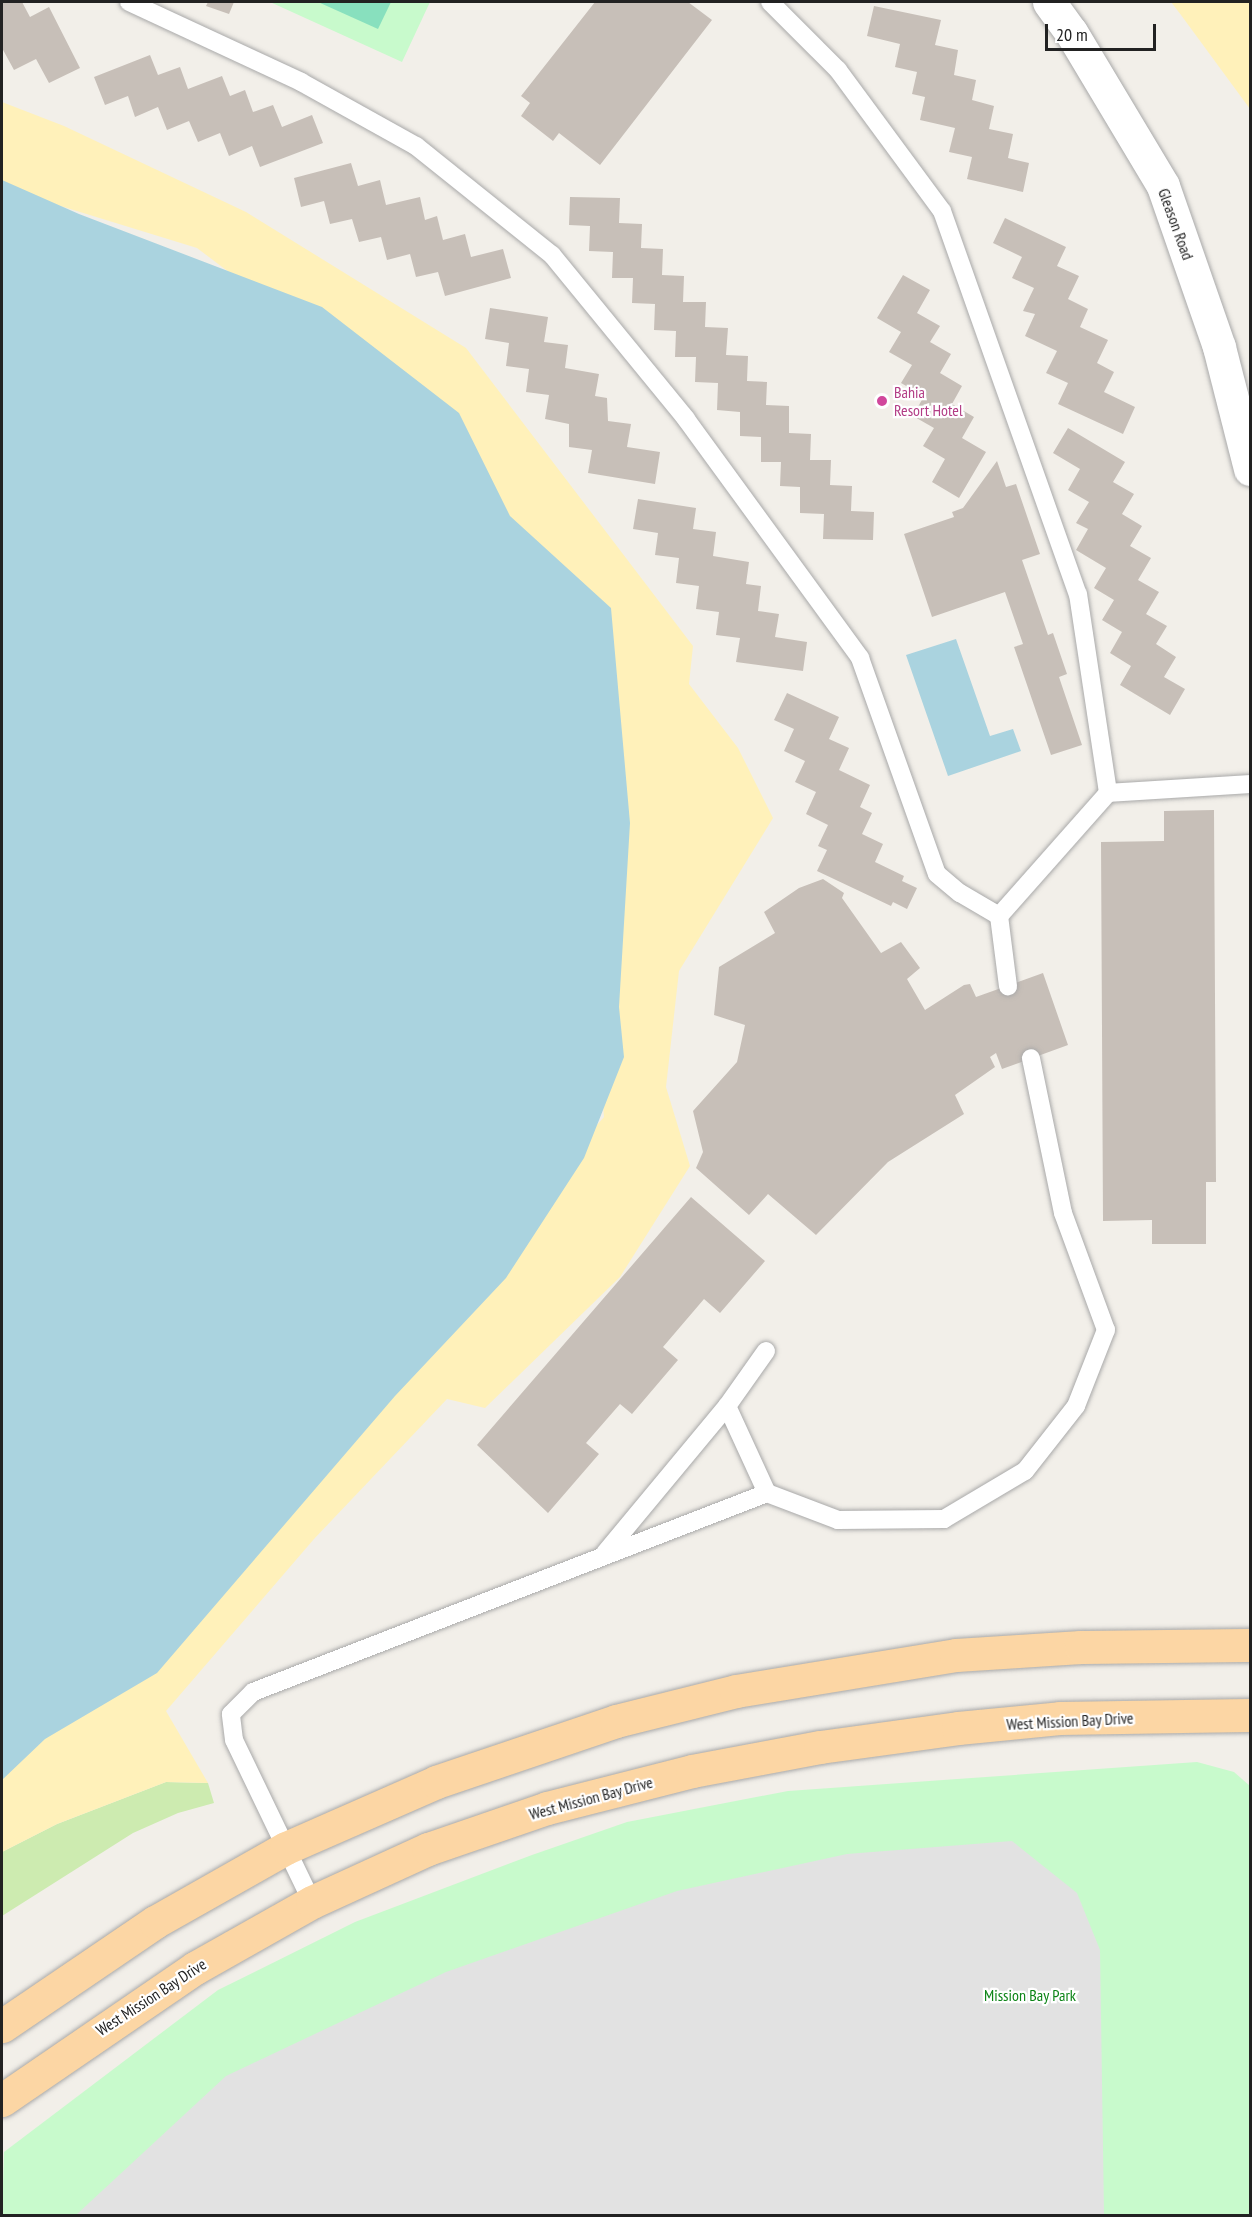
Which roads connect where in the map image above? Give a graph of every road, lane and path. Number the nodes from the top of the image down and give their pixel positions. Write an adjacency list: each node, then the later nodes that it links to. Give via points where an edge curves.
1 (770, 2): 6 (lane, via 838,70 942,211 1078,594)
2 (1048, 2): 4 (street, Gleason Road, via 1071,32 1163,186 1219,348)
3 (137, 3): 7 (lane, via 301,82 416,146 552,255 686,420 860,658 937,874)
4 (1251, 469)
5 (1251, 784): 6 (lane)
6 (1108, 794): 7 (lane)
7 (999, 916): 8 (lane)
8 (1008, 986)
9 (1031, 1058): 12 (lane, via 1063,1212 1106,1330 1076,1406 1025,1471 944,1519 838,1520)
10 (766, 1351): 11 (lane)
11 (727, 1406): 12 (lane); 13 (lane)
12 (767, 1493): 13 (lane)
13 (604, 1554): 16 (lane, via 253,1692 231,1714 234,1740)
14 (1251, 1645): 16 (main road, via 1082,1647 956,1655 736,1691 616,1721 512,1755 436,1782)
15 (1251, 1715): 17 (main road, West Mission Bay Drive, via 1060,1718 958,1728 820,1747 692,1771 547,1808 439,1845)
16 (286, 1848): 17 (lane); 18 (main road, via 155,1922)
17 (312, 1902): 19 (main road, West Mission Bay Drive, via 195,1968)
18 (2, 2026)
19 (2, 2100)

